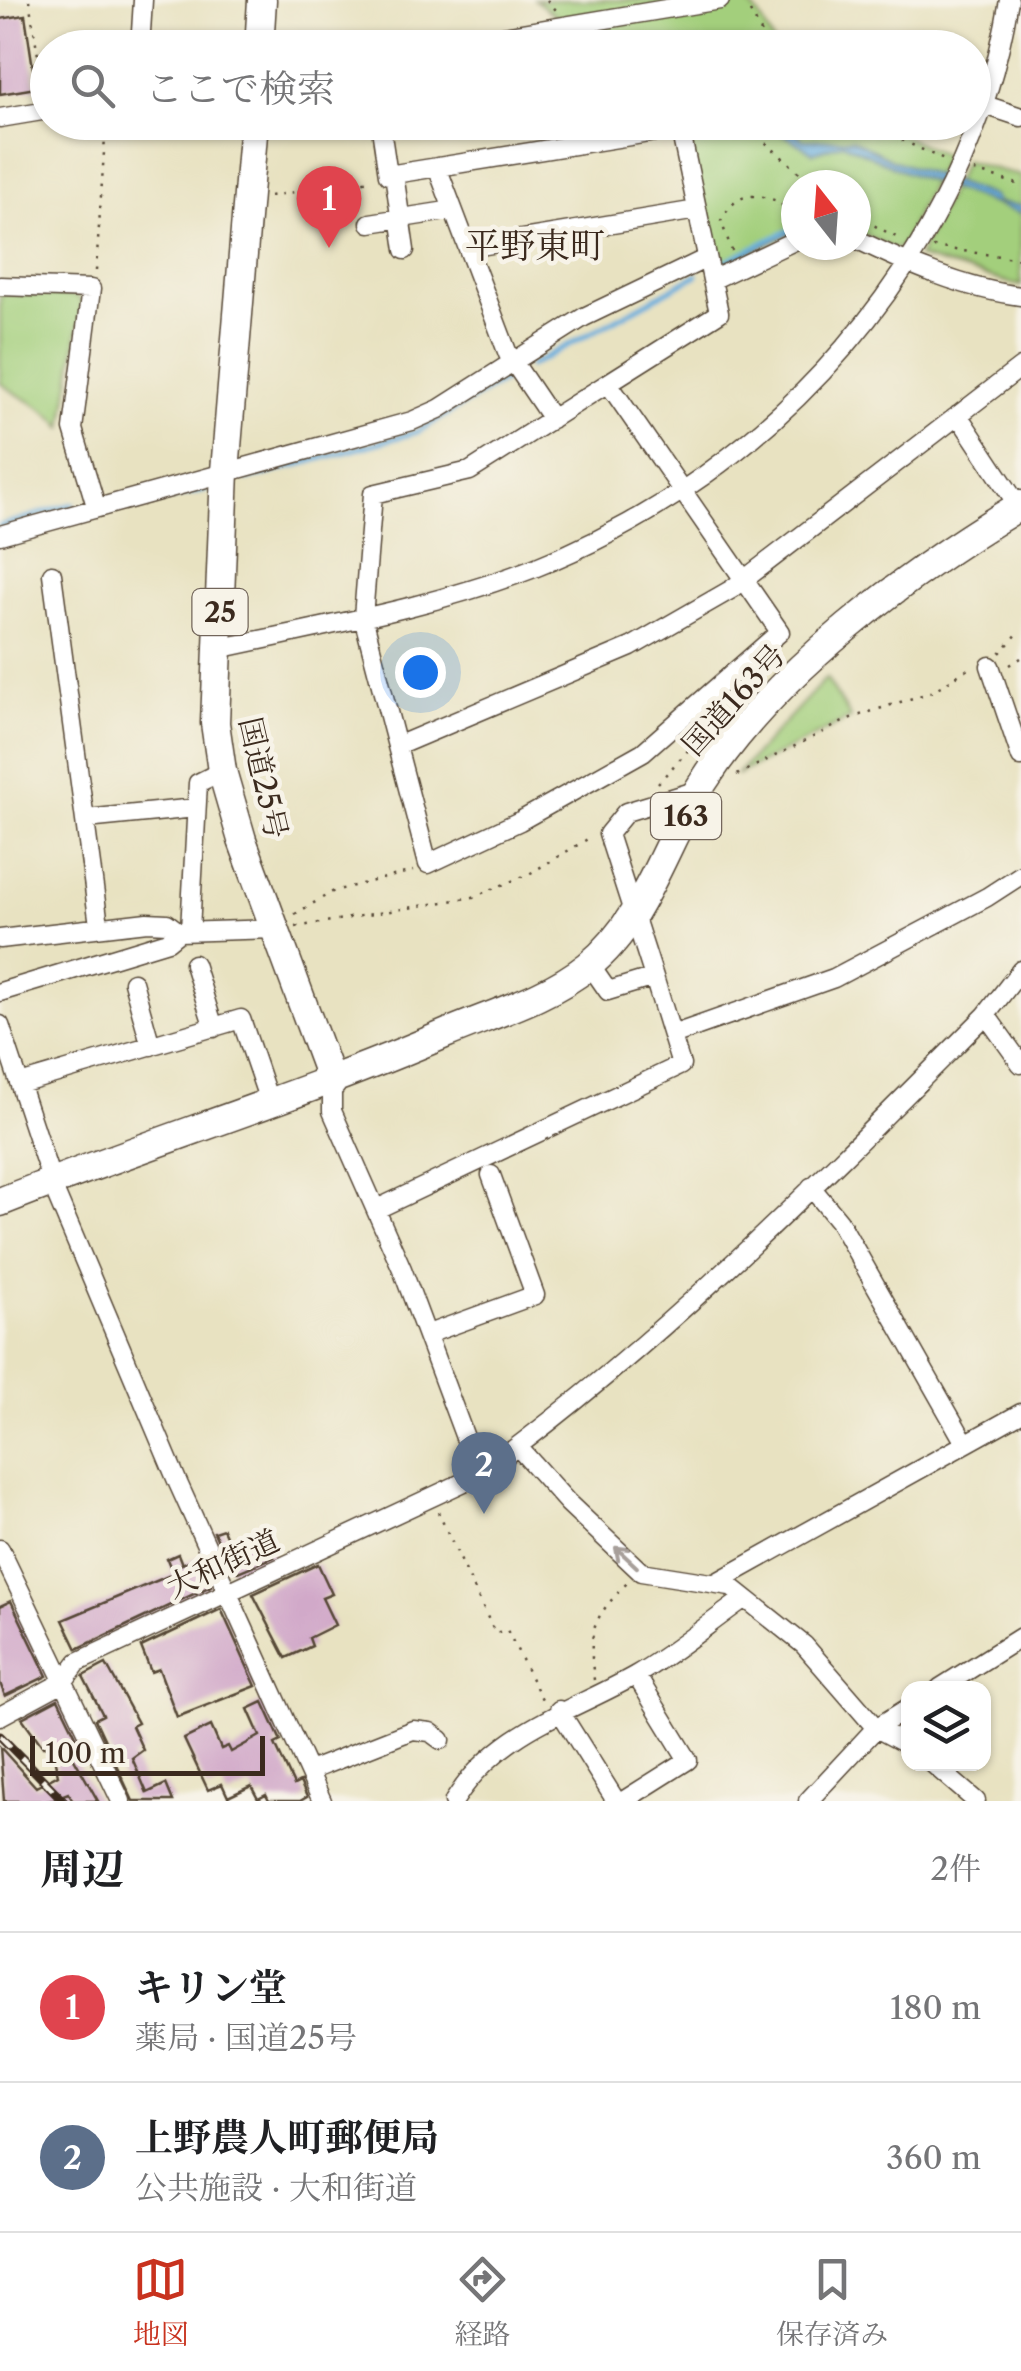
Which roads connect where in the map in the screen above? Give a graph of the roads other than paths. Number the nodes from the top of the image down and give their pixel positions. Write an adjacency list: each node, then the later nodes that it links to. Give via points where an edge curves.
1 (143, 0): 5 (street)
2 (262, 0): 6 (highway)
3 (720, 0): 7 (street)
4 (1010, 0): 8 (street)
5 (141, 30)
6 (260, 30)
7 (585, 30)
8 (991, 71)
9 (991, 107): 11 (street)
10 (30, 108): 12 (street)
11 (1021, 116)
12 (0, 118)
13 (253, 140): 38 (highway, 国道25号 / 25)
14 (384, 140): 19 (street)
15 (605, 140): 18 (street)
16 (682, 140): 21 (street)
17 (968, 140): 28 (street)
18 (437, 167): 19 (street); 20 (street)
19 (391, 174): 22 (street)
20 (453, 210): 22 (street); 26 (street)
21 (697, 210): 26 (street); 29 (street)
22 (400, 218): 23 (street); 27 (street)
23 (370, 223)
24 (781, 235): 30 (street)
25 (871, 242): 28 (street)
26 (468, 248): 33 (street)
27 (405, 250)
28 (914, 251): 32 (street, via 998,293); 39 (street, via 842,352 770,426)
29 (707, 258): 30 (street); 33 (street, via 584,317)
30 (712, 280): 35 (street, via 719,314)
31 (0, 286): 40 (street, via 91,288 73,429)
32 (1021, 296)
33 (513, 364): 37 (street); 38 (street, via 412,421)
34 (1021, 367): 36 (street)
35 (608, 383): 37 (street); 39 (street)
36 (958, 415): 41 (street); 44 (street)
37 (552, 419): 45 (street, via 470,471 373,494)
38 (225, 471): 40 (street); 46 (highway, 国道25号 / 25)
39 (685, 491): 44 (street); 45 (street, via 533,568)
40 (96, 506): 42 (street)
41 (1020, 506): 51 (highway, 国道163号 / 163, via 885,596 745,727)
42 (0, 535)
43 (52, 574): 53 (street)
44 (745, 578): 48 (street, via 630,647); 48 (street, via 780,632 643,752 428,864)
45 (363, 616): 46 (street); 48 (street)
46 (218, 649): 50 (highway, 国道25号 / 25, via 213,680)
47 (990, 666): 49 (street)
48 (397, 746)
49 (1021, 757)
50 (222, 771): 52 (street, via 198,784); 57 (highway, 国道25号 / 25)
51 (699, 790): 55 (highway, 国道163号 / 163); 55 (street, via 626,812 608,834)
52 (196, 808): 53 (street); 58 (street)
53 (86, 819): 56 (street)
54 (1021, 875): 69 (street, via 834,978)
55 (633, 914): 61 (highway, 国道163号 / 163); 63 (street)
56 (99, 925): 58 (street, via 167,923); 59 (street)
57 (284, 926): 58 (street); 73 (highway, 国道25号 / 25)
58 (184, 931): 65 (street)
59 (0, 939)
60 (194, 964): 68 (street)
61 (590, 965): 63 (street, via 608,992); 73 (highway, 国道163号 / 163)
62 (1021, 970): 66 (street, 大和街道)
63 (654, 977): 69 (street)
64 (133, 982): 70 (street)
65 (0, 992)
66 (986, 1014): 71 (street); 77 (street, 大和街道)
67 (0, 1025): 72 (street)
68 (214, 1028): 70 (street); 74 (street, via 242,1020)
69 (674, 1034): 79 (street, via 680,1065)
70 (151, 1046): 72 (street)
71 (1021, 1064)
72 (11, 1074): 76 (street)
73 (332, 1083): 74 (highway); 79 (street, via 332,1111)
74 (270, 1104): 76 (highway)
75 (491, 1175): 80 (street, via 535,1295)
76 (51, 1182): 78 (highway); 87 (street)
77 (811, 1187): 82 (street, via 840,1221); 83 (street, 大和街道, via 629,1356)
78 (0, 1202)
79 (376, 1209): 80 (street)
80 (428, 1334): 84 (street)
81 (1021, 1413): 82 (street)
82 (965, 1443): 86 (street)
83 (518, 1446): 84 (street, 大和街道); 86 (street, one-way to 83, via 641,1572)
84 (478, 1475): 87 (street, 大和街道)
85 (0, 1549): 92 (street)
86 (717, 1582): 88 (street)
87 (228, 1592): 92 (street, 大和街道, via 78,1662); 99 (street)
88 (744, 1598): 90 (street); 96 (street, via 804,1644)
89 (1021, 1637): 91 (street)
90 (636, 1675): 94 (street); 104 (street, via 688,1760)
91 (951, 1681)
92 (63, 1682): 95 (street, 大和街道); 101 (street)
93 (901, 1712): 96 (street)
94 (554, 1713): 103 (street, via 502,1748); 104 (street)
95 (0, 1716)
96 (876, 1728): 98 (street); 105 (street)
97 (441, 1740): 99 (street, via 413,1730)
98 (901, 1741)
99 (309, 1771): 102 (street)
100 (941, 1771): 106 (street)
101 (121, 1801)
102 (322, 1801)
103 (454, 1801)
104 (620, 1801)
105 (808, 1801)
106 (976, 1801)

